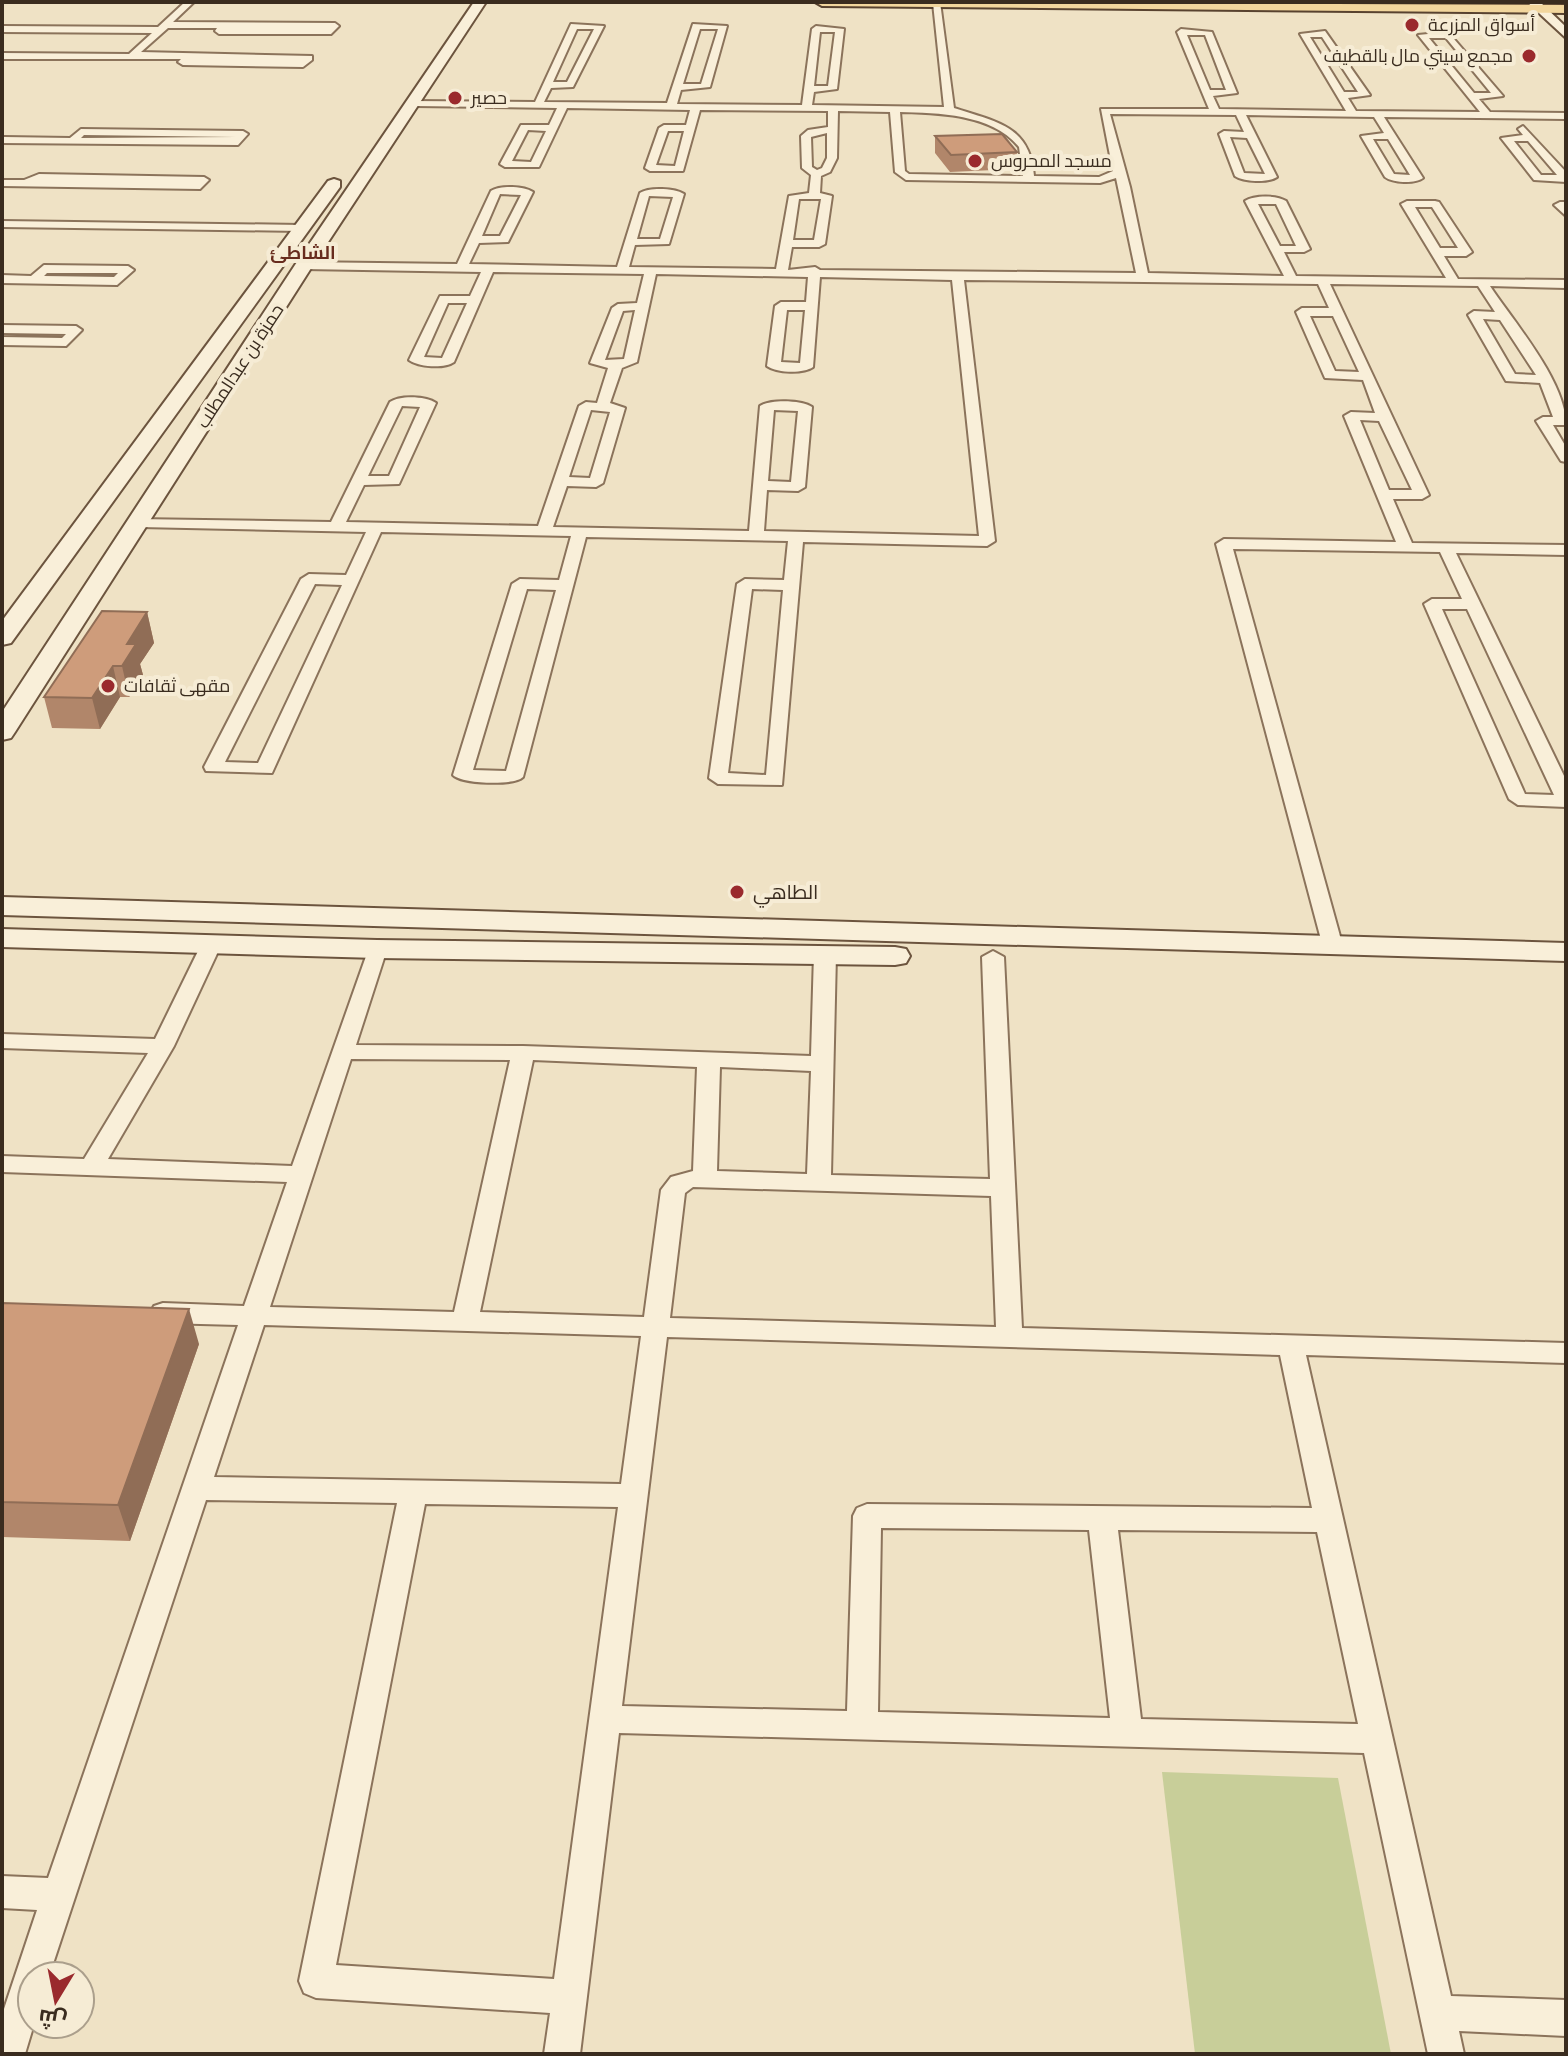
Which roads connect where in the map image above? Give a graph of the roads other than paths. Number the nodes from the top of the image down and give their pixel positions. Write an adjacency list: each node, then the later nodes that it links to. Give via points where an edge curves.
1 (190, 2): 10 (street)
2 (480, 2): 23 (street, حمزة بن عبدالمطلب)
3 (822, 2): 4 (main road)
4 (937, 3): 5 (main road); 31 (street)
5 (1537, 5): 6 (main road); 13 (street)
6 (1565, 10)
7 (449, 14): 47 (street, حمزة بن عبدالمطلب)
8 (2, 23): 12 (street, via 108,24)
9 (224, 25): 9 (street, via 319,26 335,26 331,31 219,31); 10 (street)
10 (163, 27): 12 (street); 14 (street)
11 (2, 29): 12 (street)
12 (103, 29)
13 (1566, 34)
14 (134, 55): 15 (street); 16 (street)
15 (2, 56)
16 (188, 56): 16 (street, via 279,57 309,58 303,64 183,62)
17 (547, 85): 17 (street, via 574,26 600,26 570,85); 24 (street)
18 (677, 87): 18 (street, via 696,26 723,26 705,87); 26 (street)
19 (809, 89): 19 (street, via 816,29 840,29 832,89); 28 (street)
20 (1207, 93): 20 (street, via 1196,69 1181,32 1208,32 1232,93); 32 (street)
21 (1341, 95): 21 (street, via 1319,58 1304,34 1325,34 1365,95); 34 (street)
22 (1472, 96): 22 (street, via 1432,47 1422,35 1448,35 1498,96); 36 (street)
23 (415, 103): 24 (street); 48 (street, حمزة بن عبدالمطلب)
24 (538, 105): 25 (street)
25 (563, 105): 26 (street); 39 (street)
26 (671, 106): 27 (street)
27 (696, 107): 28 (street); 40 (street)
28 (807, 108): 29 (street)
29 (833, 109): 30 (street); 41 (street)
30 (895, 110): 31 (street); 57 (street, via 900,172 906,177)
31 (949, 110): 57 (street, via 1017,138 1024,147)
32 (1215, 112): 33 (street); 52 (street, via 1104,111)
33 (1240, 113): 34 (street); 42 (street)
34 (1353, 114): 35 (street)
35 (1377, 114): 36 (street); 43 (street)
36 (1488, 116): 37 (street)
37 (1512, 116): 38 (street); 44 (street)
38 (1566, 116)
39 (553, 128): 55 (street); 55 (street, via 525,127 505,164)
40 (690, 128): 50 (street); 50 (street, via 664,128 650,168)
41 (833, 129): 53 (street, via 832,158 826,170); 53 (street, via 806,136 807,168)
42 (1251, 135): 54 (street); 54 (street, via 1224,134 1240,176)
43 (1391, 136): 56 (street); 56 (street, via 1366,136 1390,177)
44 (1531, 138): 58 (street); 58 (street, via 1506,138 1538,178)
45 (3, 140): 46 (street)
46 (73, 140): 46 (street, via 238,142 243,134 81,132)
47 (358, 152): 48 (street); 49 (street, حمزة بن عبدالمطلب)
48 (379, 154): 51 (street, حمزة بن عبدالمطلب)
49 (346, 169): 51 (street); 70 (street, حمزة بن عبدالمطلب)
50 (679, 169): 63 (street)
51 (366, 171): 76 (street, حمزة بن عبدالمطلب)
52 (1119, 173): 59 (street); 62 (street)
53 (816, 174): 64 (street)
54 (1272, 177): 65 (street)
55 (523, 178): 71 (street, via 496,191); 71 (street, via 528,192 504,240)
56 (1418, 178): 66 (street)
57 (1029, 179): 59 (street)
58 (1566, 179)
59 (1100, 180): 62 (street)
60 (2, 183): 61 (street)
61 (27, 183): 61 (street, via 200,186 204,180 39,177)
62 (1125, 187): 84 (street)
63 (656, 194): 72 (street, via 645,193); 72 (street, via 679,194 665,242)
64 (814, 196): 73 (street, via 794,196); 73 (street, via 827,196 819,244)
65 (1280, 201): 74 (street, via 1304,249); 74 (street, via 1251,201)
66 (1424, 204): 75 (street, via 1407,204); 75 (street, via 1435,204 1466,252)
67 (1566, 205): 68 (street, via 1560,205)
68 (1566, 213)
69 (5, 226): 70 (street)
70 (301, 228): 124 (street, حمزة بن عبدالمطلب)
71 (474, 239): 77 (street)
72 (630, 242): 79 (street)
73 (787, 243): 81 (street)
74 (1276, 249): 87 (street)
75 (1437, 252): 89 (street)
76 (304, 265): 77 (street); 110 (street, حمزة بن عبدالمطلب)
77 (462, 267): 78 (street)
78 (489, 267): 79 (street); 92 (street)
79 (622, 269): 80 (street)
80 (651, 269): 81 (street); 93 (street)
81 (782, 271): 82 (street)
82 (815, 271): 83 (street); 94 (street)
83 (958, 276): 84 (street); 116 (street, via 987,541)
84 (1143, 277): 87 (street)
85 (2, 279): 86 (street)
86 (34, 280): 86 (street, via 117,281 128,270 44,269)
87 (1292, 280): 88 (street)
88 (1322, 280): 89 (street); 95 (street)
89 (1455, 283): 90 (street)
90 (1482, 283): 91 (street); 96 (street)
91 (1566, 284)
92 (475, 300): 92 (street, via 447,362 416,360 444,299)
93 (644, 306): 99 (street, via 630,362); 99 (street, via 618,308 597,363)
94 (812, 306): 94 (street, via 806,367 774,366 781,306)
95 (1337, 312): 100 (street); 100 (street, via 1302,312 1330,375)
96 (1503, 316): 101 (street); 101 (street, via 1474,315 1511,378)
97 (2, 329): 98 (street, via 76,330 66,342)
98 (2, 341)
99 (616, 365): 102 (street)
100 (1368, 376): 103 (street)
101 (1545, 379): 104 (street)
102 (602, 407): 107 (street, via 586,406); 107 (street, via 618,408 596,483)
103 (1384, 417): 109 (street, via 1351,416); 109 (street, via 1422,495)
104 (1564, 421): 105 (street, via 1543,421)
105 (1566, 458)
106 (359, 480): 106 (street, via 397,402 429,403 394,481); 111 (street)
107 (561, 481): 113 (street)
108 (760, 485): 108 (street, via 767,406 805,407 798,487); 115 (street)
109 (1384, 494): 117 (street)
110 (140, 522): 111 (street); 125 (street, حمزة بن عبدالمطلب)
111 (336, 527): 112 (street)
112 (376, 527): 113 (street); 120 (street)
113 (544, 531): 114 (street)
114 (580, 532): 115 (street); 121 (street)
115 (756, 536): 116 (street)
116 (796, 537): 122 (street)
117 (1406, 547): 118 (street); 130 (street, via 1224,544)
118 (1446, 548): 119 (street); 123 (street)
119 (1566, 550)
120 (352, 580): 120 (street, via 265,769 213,767 309,579)
121 (566, 585): 121 (street, via 514,777 462,775 520,584)
122 (792, 585): 122 (street, via 775,781 718,778 745,584)
123 (1472, 604): 126 (street); 126 (street, via 1432,604 1518,799)
124 (2, 638)
125 (2, 732)
126 (1566, 801)
127 (2, 906): 130 (street)
128 (2, 938): 129 (street)
129 (212, 943): 131 (street); 137 (street)
130 (1333, 947): 132 (street)
131 (377, 949): 133 (street); 138 (street)
132 (1566, 952)
133 (825, 954): 134 (street); 141 (street)
134 (993, 957): 135 (street); 147 (street)
135 (1566, 971)
136 (2, 1041): 137 (street)
137 (163, 1046): 143 (street)
138 (342, 1052): 139 (street); 144 (street)
139 (523, 1053): 140 (street); 150 (street)
140 (709, 1058): 141 (street); 145 (street)
141 (823, 1064): 146 (street)
142 (2, 1164): 143 (street)
143 (92, 1166): 144 (street)
144 (300, 1174): 149 (street)
145 (705, 1179): 146 (street); 151 (street, via 680,1183 673,1190)
146 (819, 1182): 147 (street)
147 (1003, 1188): 152 (street)
148 (143, 1312): 149 (street)
149 (252, 1317): 150 (street); 155 (street)
150 (465, 1320): 151 (street)
151 (654, 1326): 152 (street); 157 (street)
152 (1009, 1336): 153 (street)
153 (1291, 1345): 154 (street); 159 (street)
154 (1566, 1353)
155 (195, 1488): 156 (street); 165 (street)
156 (414, 1490): 157 (street); 167 (street, via 316,1981)
157 (633, 1496): 160 (street)
158 (1102, 1518): 159 (street); 161 (street, via 867,1516); 162 (street)
159 (1330, 1520): 163 (street)
160 (606, 1719): 161 (street); 167 (street)
161 (862, 1727): 162 (street)
162 (1127, 1733): 163 (street)
163 (1378, 1739): 168 (street)
164 (2, 1892): 165 (street)
165 (59, 1895): 166 (street)
166 (38, 1960)
167 (570, 1997): 172 (street)
168 (1438, 2013): 169 (street); 173 (street)
169 (1566, 2018)
170 (16, 2026): 171 (street)
171 (7, 2054)
172 (562, 2054)
173 (1446, 2054)

